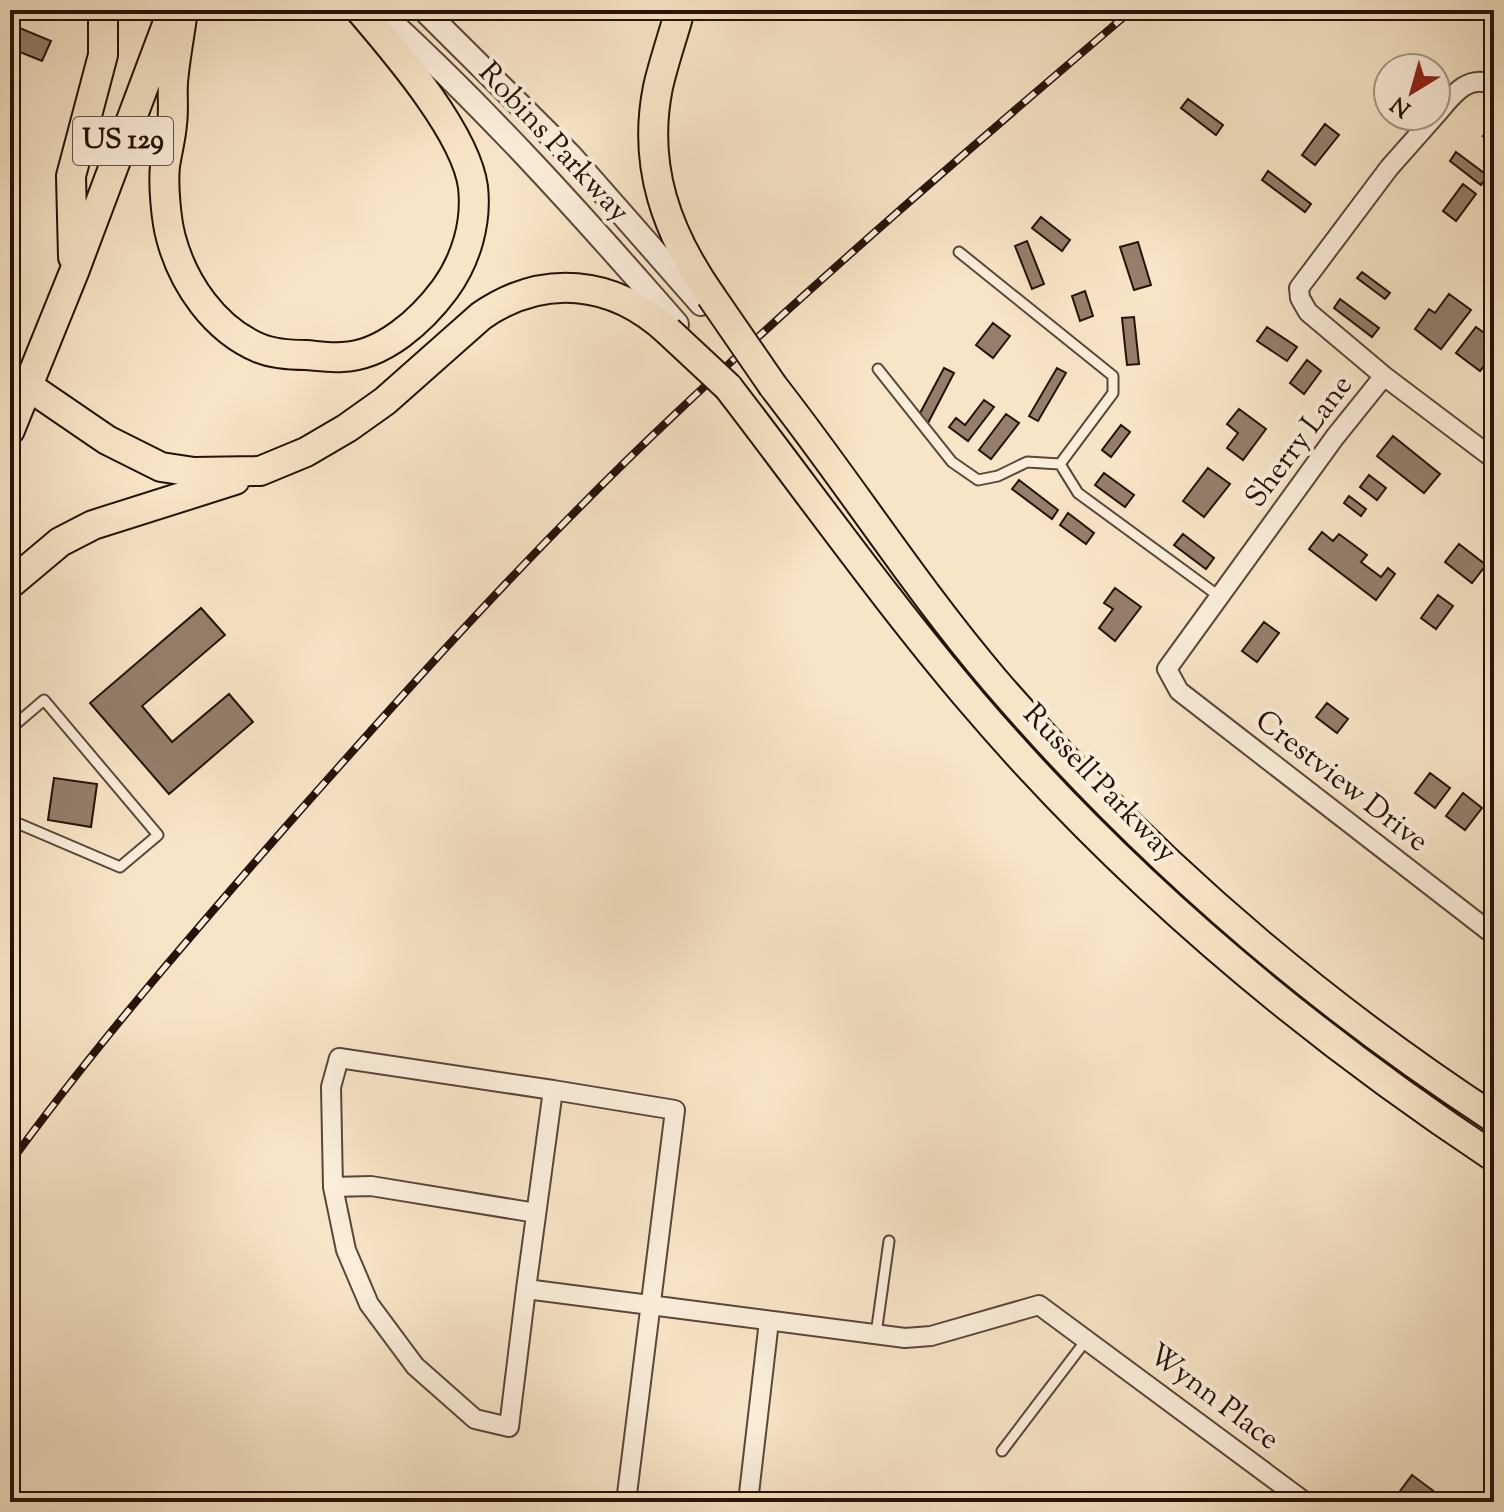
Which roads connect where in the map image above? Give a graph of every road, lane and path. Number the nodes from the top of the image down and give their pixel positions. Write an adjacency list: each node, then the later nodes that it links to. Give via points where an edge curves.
1 (103, 10): 12 (main road, via 103,55 71,176)
2 (173, 10): 12 (main road, US 129)
3 (183, 10): 4 (main road, via 165,169 170,235 180,265 205,308 242,339 286,354 345,357 393,338 430,310 459,269 472,228 473,187 451,132 408,67)
4 (360, 10)
5 (378, 10): 14 (street, Robins Parkway, via 583,216)
6 (424, 10): 13 (street, Robins Parkway)
7 (680, 10): 13 (main road, Russell Parkway, via 658,89 654,157 674,235)
8 (1494, 85): 9 (street, Sherry Lane, via 1484,80 1464,84)
9 (1452, 98)
10 (1422, 132): 16 (street, Sherry Lane, via 1299,288 1308,312)
11 (959, 252): 20 (lane, via 1113,376 1113,393)
12 (74, 272): 17 (main road, US 129)
13 (706, 300): 29 (main road, Russell Parkway, bridge, via 832,462 922,591 995,681 1113,807 1285,964)
14 (672, 328): 21 (main road, Russell Parkway, via 590,289 525,293 481,316 347,428); 30 (main road, Russell Parkway, bridge, via 728,387 974,704 1076,814 1281,1002)
15 (878, 369): 20 (lane, via 952,462 978,480 1027,462)
16 (1384, 376): 19 (street); 23 (street, Sherry Lane)
17 (28, 386): 18 (main road, US 129); 21 (main road, via 107,440 161,467)
18 (10, 430)
19 (1494, 459)
20 (1060, 464): 23 (lane, via 1078,493)
21 (260, 471): 22 (main road, Russell Parkway, via 93,525 60,542)
22 (10, 584)
23 (1220, 597): 24 (street, Sherry Lane)
24 (1169, 664): 27 (street, Crestview Drive, via 1179,691)
25 (10, 729): 26 (lane, via 44,700 158,835 120,867)
26 (10, 820)
27 (1494, 935)
28 (553, 1090): 31 (street, via 339,1058 331,1087); 32 (street); 35 (street, via 675,1110)
29 (1494, 1118)
30 (1494, 1157)
31 (333, 1187): 32 (street, via 371,1186); 34 (street, via 346,1250 369,1304 415,1366 475,1419 509,1427)
32 (536, 1213): 34 (street)
33 (889, 1241): 37 (lane)
34 (526, 1289): 35 (street)
35 (651, 1305): 36 (street); 40 (street)
36 (769, 1321): 37 (street); 41 (street)
37 (876, 1334): 38 (street, Wynn Place, via 931,1336 1039,1305)
38 (1087, 1339): 39 (lane); 42 (street, Wynn Place)
39 (1002, 1451)
40 (626, 1502)
41 (748, 1502)
42 (1305, 1502)

